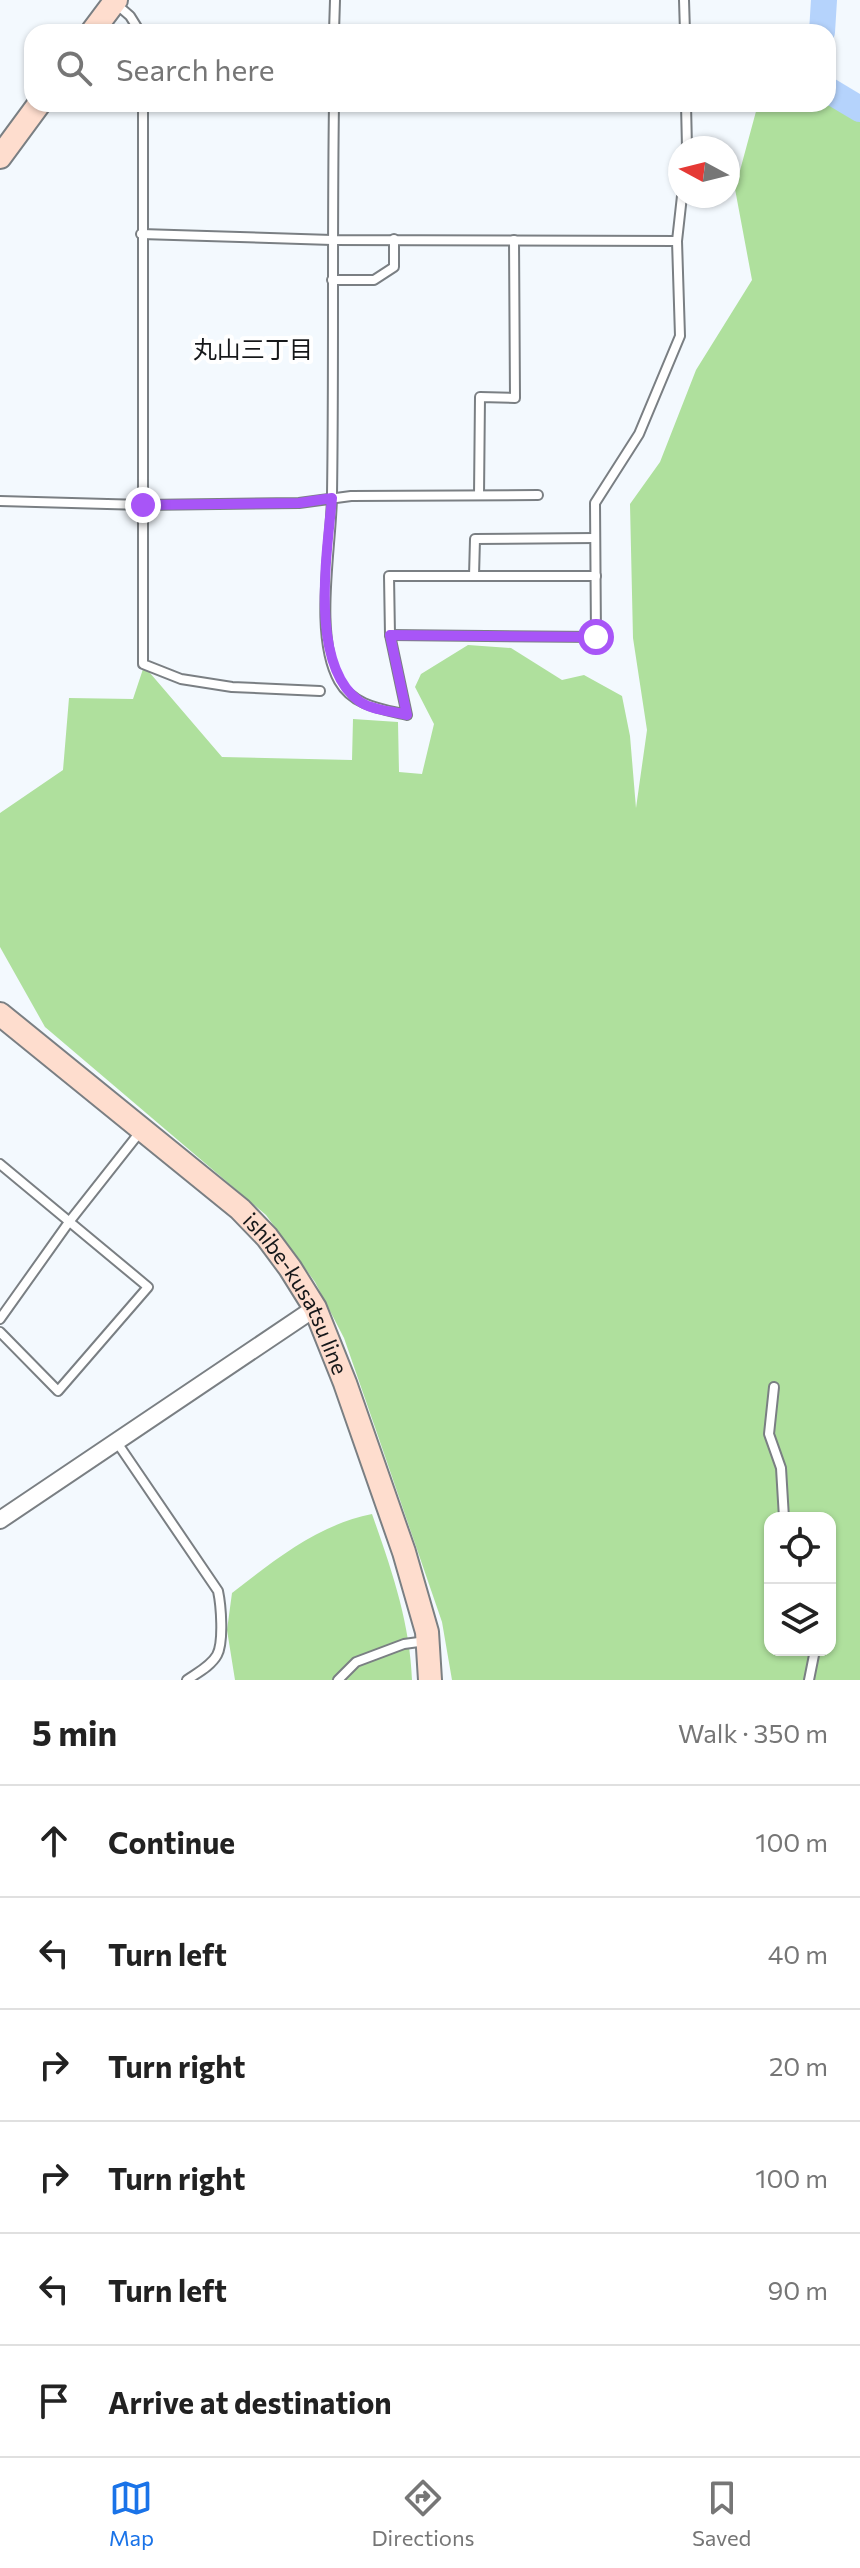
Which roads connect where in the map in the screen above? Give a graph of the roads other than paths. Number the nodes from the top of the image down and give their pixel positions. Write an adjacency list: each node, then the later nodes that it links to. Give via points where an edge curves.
1 (335, 0): 6 (lane)
2 (684, 0): 7 (lane)
3 (115, 1): 4 (main road); 5 (lane)
4 (98, 24)
5 (135, 24)
6 (334, 24)
7 (685, 24)
8 (33, 112): 13 (main road)
9 (143, 112): 15 (lane)
10 (334, 112): 17 (lane)
11 (686, 112): 12 (lane)
12 (687, 136)
13 (0, 157)
14 (681, 208): 19 (lane)
15 (141, 234): 17 (lane); 25 (lane)
16 (394, 239): 17 (lane); 18 (lane); 20 (lane, via 394,267 374,280)
17 (332, 240): 20 (lane)
18 (514, 240): 19 (lane); 21 (lane, via 515,398 480,397)
19 (677, 241): 26 (lane, via 680,336 639,434 595,503)
20 (332, 280): 23 (lane)
21 (479, 495): 22 (lane); 23 (lane)
22 (538, 495)
23 (332, 498): 25 (lane); 29 (lane, via 327,644 339,681 361,703 407,715)
24 (0, 501): 25 (lane)
25 (143, 505): 30 (lane, via 143,664 181,679 232,687)
26 (595, 538): 27 (lane, via 475,539); 28 (lane)
27 (474, 576): 28 (lane); 29 (lane, via 389,576)
28 (596, 576): 29 (lane, via 596,637)
29 (390, 635)
30 (320, 691)
31 (0, 1014): 32 (main road, ishibe-kusatsu line)
32 (143, 1129): 34 (lane); 35 (main road, ishibe-kusatsu line, via 240,1209 274,1247)
33 (0, 1164): 34 (lane)
34 (69, 1222): 36 (lane); 37 (lane, via 148,1287 58,1391)
35 (315, 1308): 39 (street); 42 (main road, ishibe-kusatsu line, via 404,1552)
36 (0, 1319)
37 (0, 1332)
38 (774, 1387): 40 (lane, via 769,1434 781,1468)
39 (116, 1441): 41 (street); 44 (lane, via 218,1591 218,1655)
40 (784, 1512)
41 (0, 1520)
42 (427, 1641): 45 (lane, via 356,1662); 46 (main road, ishibe-kusatsu line)
43 (814, 1656): 47 (lane)
44 (187, 1680)
45 (338, 1680)
46 (430, 1680)
47 (809, 1680)

